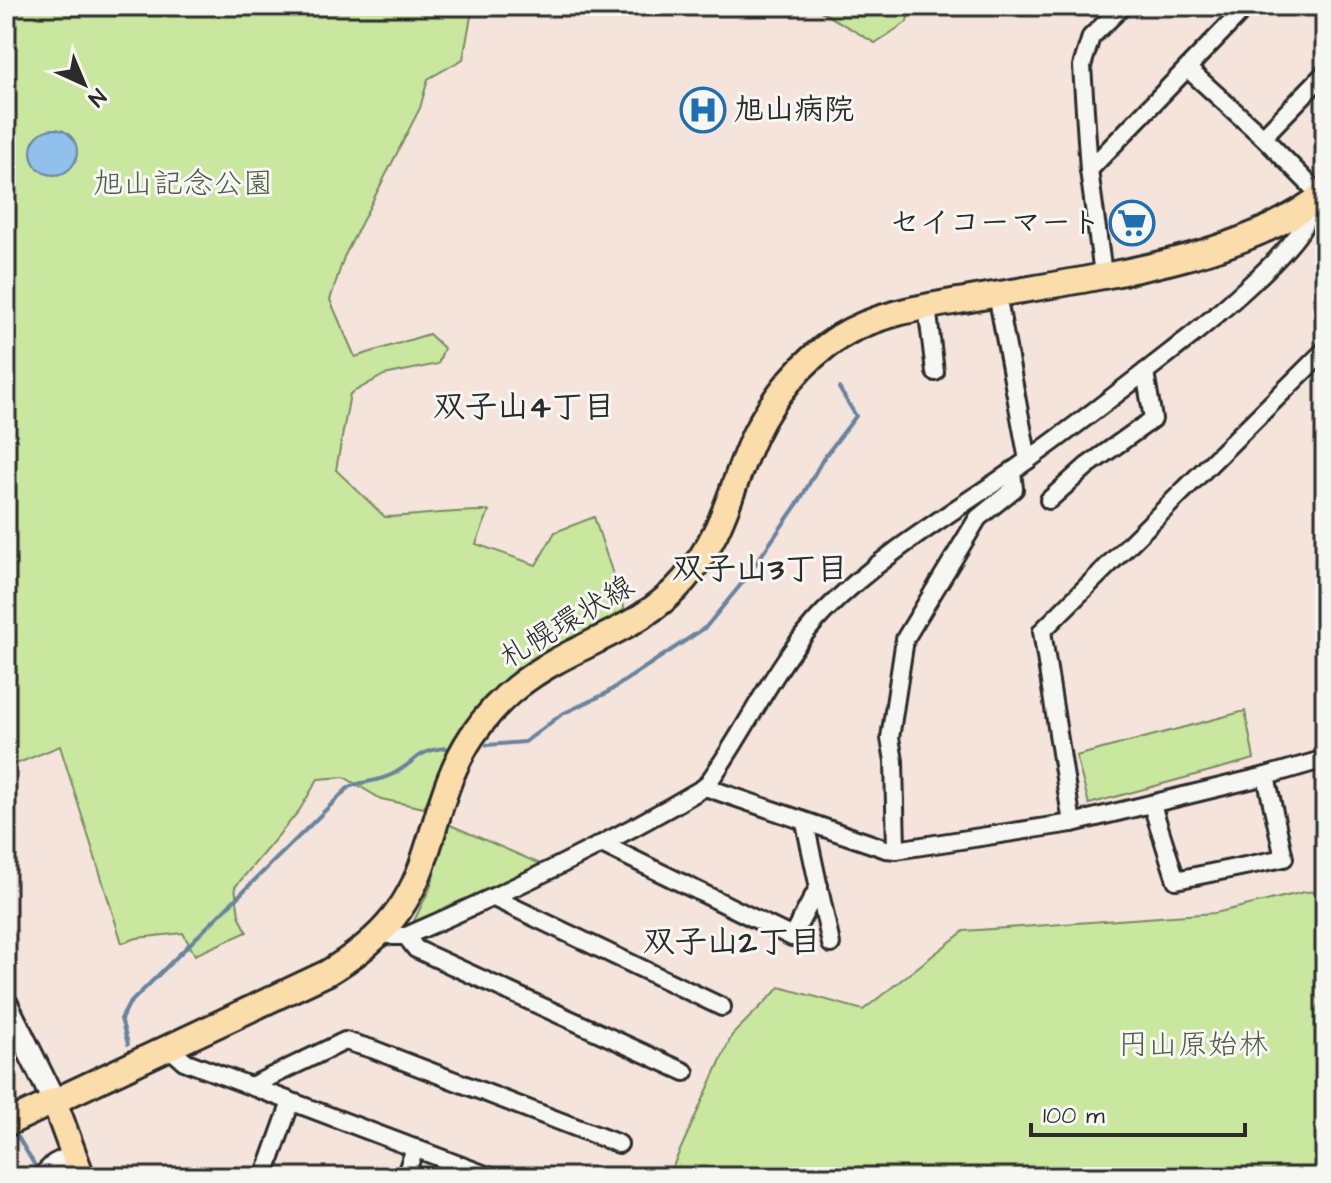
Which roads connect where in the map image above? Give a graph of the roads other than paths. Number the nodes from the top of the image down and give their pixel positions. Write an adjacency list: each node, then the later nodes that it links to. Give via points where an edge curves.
1 (1123, 6): 6 (street, via 1091,37 1082,66)
2 (1247, 6): 3 (street)
3 (1188, 69): 5 (street); 6 (street)
4 (1325, 73): 5 (street)
5 (1263, 137): 7 (street)
6 (1089, 170): 8 (street)
7 (1317, 199): 8 (main road, 札幌環状線, via 1238,241 1191,257); 13 (street, via 1290,245 1206,325)
8 (1103, 274): 9 (main road, 札幌環状線)
9 (997, 294): 10 (main road, 札幌環状線); 14 (street)
10 (927, 306): 12 (street); 27 (main road, 札幌環状線, via 867,323 815,356 771,406 754,436 720,528 681,584 646,614 519,685 492,710 455,764)
11 (1325, 350): 22 (street, via 1042,631)
12 (935, 372)
13 (1145, 372): 14 (street); 16 (street, via 1153,419)
14 (1028, 460): 15 (street)
15 (1012, 471): 19 (street, via 883,560 821,615); 24 (street, via 1014,489 978,518 905,639 890,738)
16 (1049, 500)
17 (1325, 759): 18 (street)
18 (1266, 776): 20 (street); 20 (street, via 1284,858 1176,880)
19 (705, 787): 21 (street); 23 (street)
20 (1152, 805): 22 (street)
21 (805, 823): 24 (street); 25 (street)
22 (1072, 823): 24 (street)
23 (602, 844): 25 (street, via 792,937); 26 (street)
24 (896, 850)
25 (819, 886): 28 (street)
26 (494, 898): 27 (street); 30 (street)
27 (394, 934): 31 (main road, 札幌環状線, via 327,973); 32 (street, via 416,949)
28 (831, 944)
29 (6, 1004): 34 (street)
30 (722, 1007)
31 (168, 1047): 33 (street, via 184,1061); 34 (main road, 札幌環状線)
32 (685, 1072)
33 (251, 1086): 35 (street); 37 (street, via 345,1041)
34 (54, 1101): 36 (main road, 札幌環状線); 39 (main road)
35 (291, 1102): 38 (street); 42 (street)
36 (6, 1124)
37 (619, 1144)
38 (415, 1148): 43 (street); 44 (street)
39 (74, 1153): 40 (street); 41 (main road)
40 (40, 1177)
41 (82, 1177)
42 (264, 1177)
43 (405, 1177)
44 (491, 1177)

